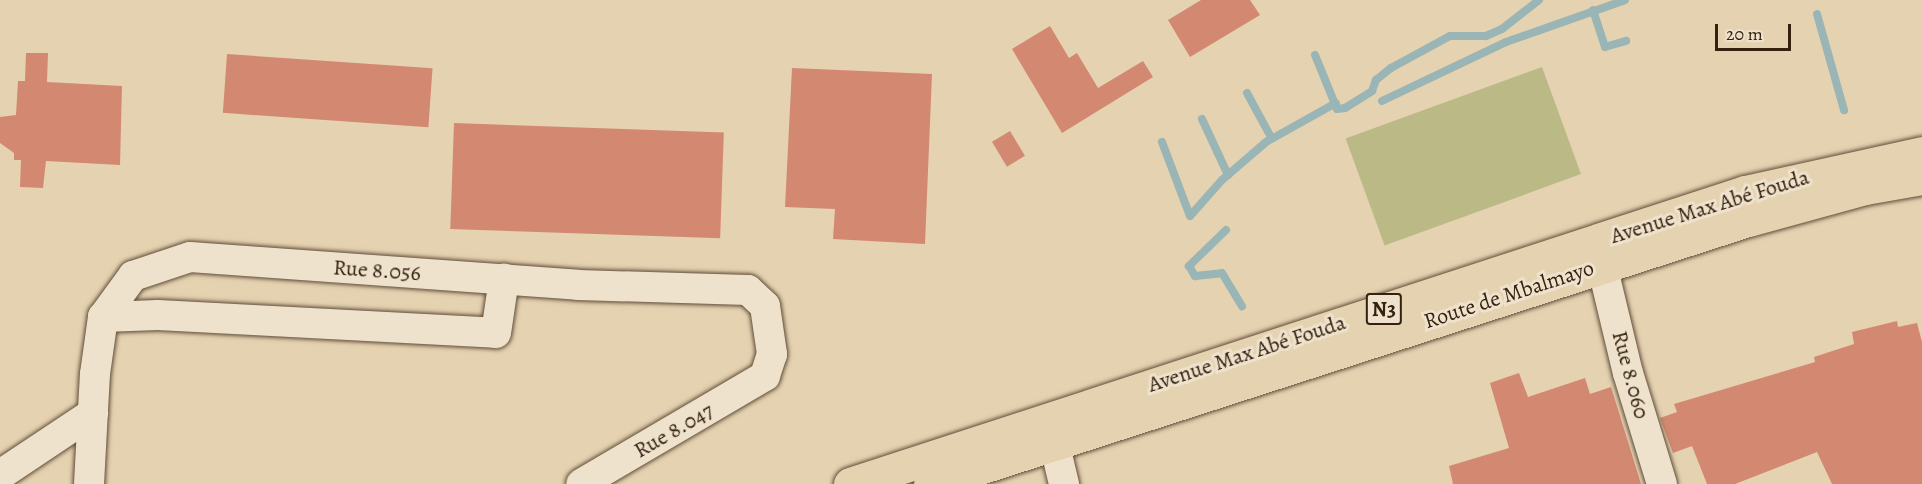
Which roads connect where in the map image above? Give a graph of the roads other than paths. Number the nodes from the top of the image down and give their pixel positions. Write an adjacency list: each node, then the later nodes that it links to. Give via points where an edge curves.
1 (1922, 153): 8 (highway, Avenue Max Abé Fouda / N3, via 1744,192)
2 (1922, 178): 3 (highway, Route de Mbalmayo / N3, via 1790,208)
3 (1602, 265): 8 (highway, Route de Mbalmayo / N3); 15 (street, Rue 8.060, via 1628,373)
4 (504, 279): 5 (street, Rue 8.056, via 190,256 133,276); 5 (street, via 496,333 158,315); 6 (street, Rue 8.056, via 748,290 765,306 772,354)
5 (103, 317): 7 (street)
6 (765, 376): 11 (street, Rue 8.047)
7 (93, 413): 9 (street); 10 (street)
8 (1052, 430): 12 (highway, Avenue Max Abé Fouda / N3); 13 (highway, Route de Mbalmayo / N3); 14 (street)
9 (0, 475)
10 (89, 484)
11 (581, 484)
12 (850, 484)
13 (930, 484)
14 (1064, 484)
15 (1662, 484)

